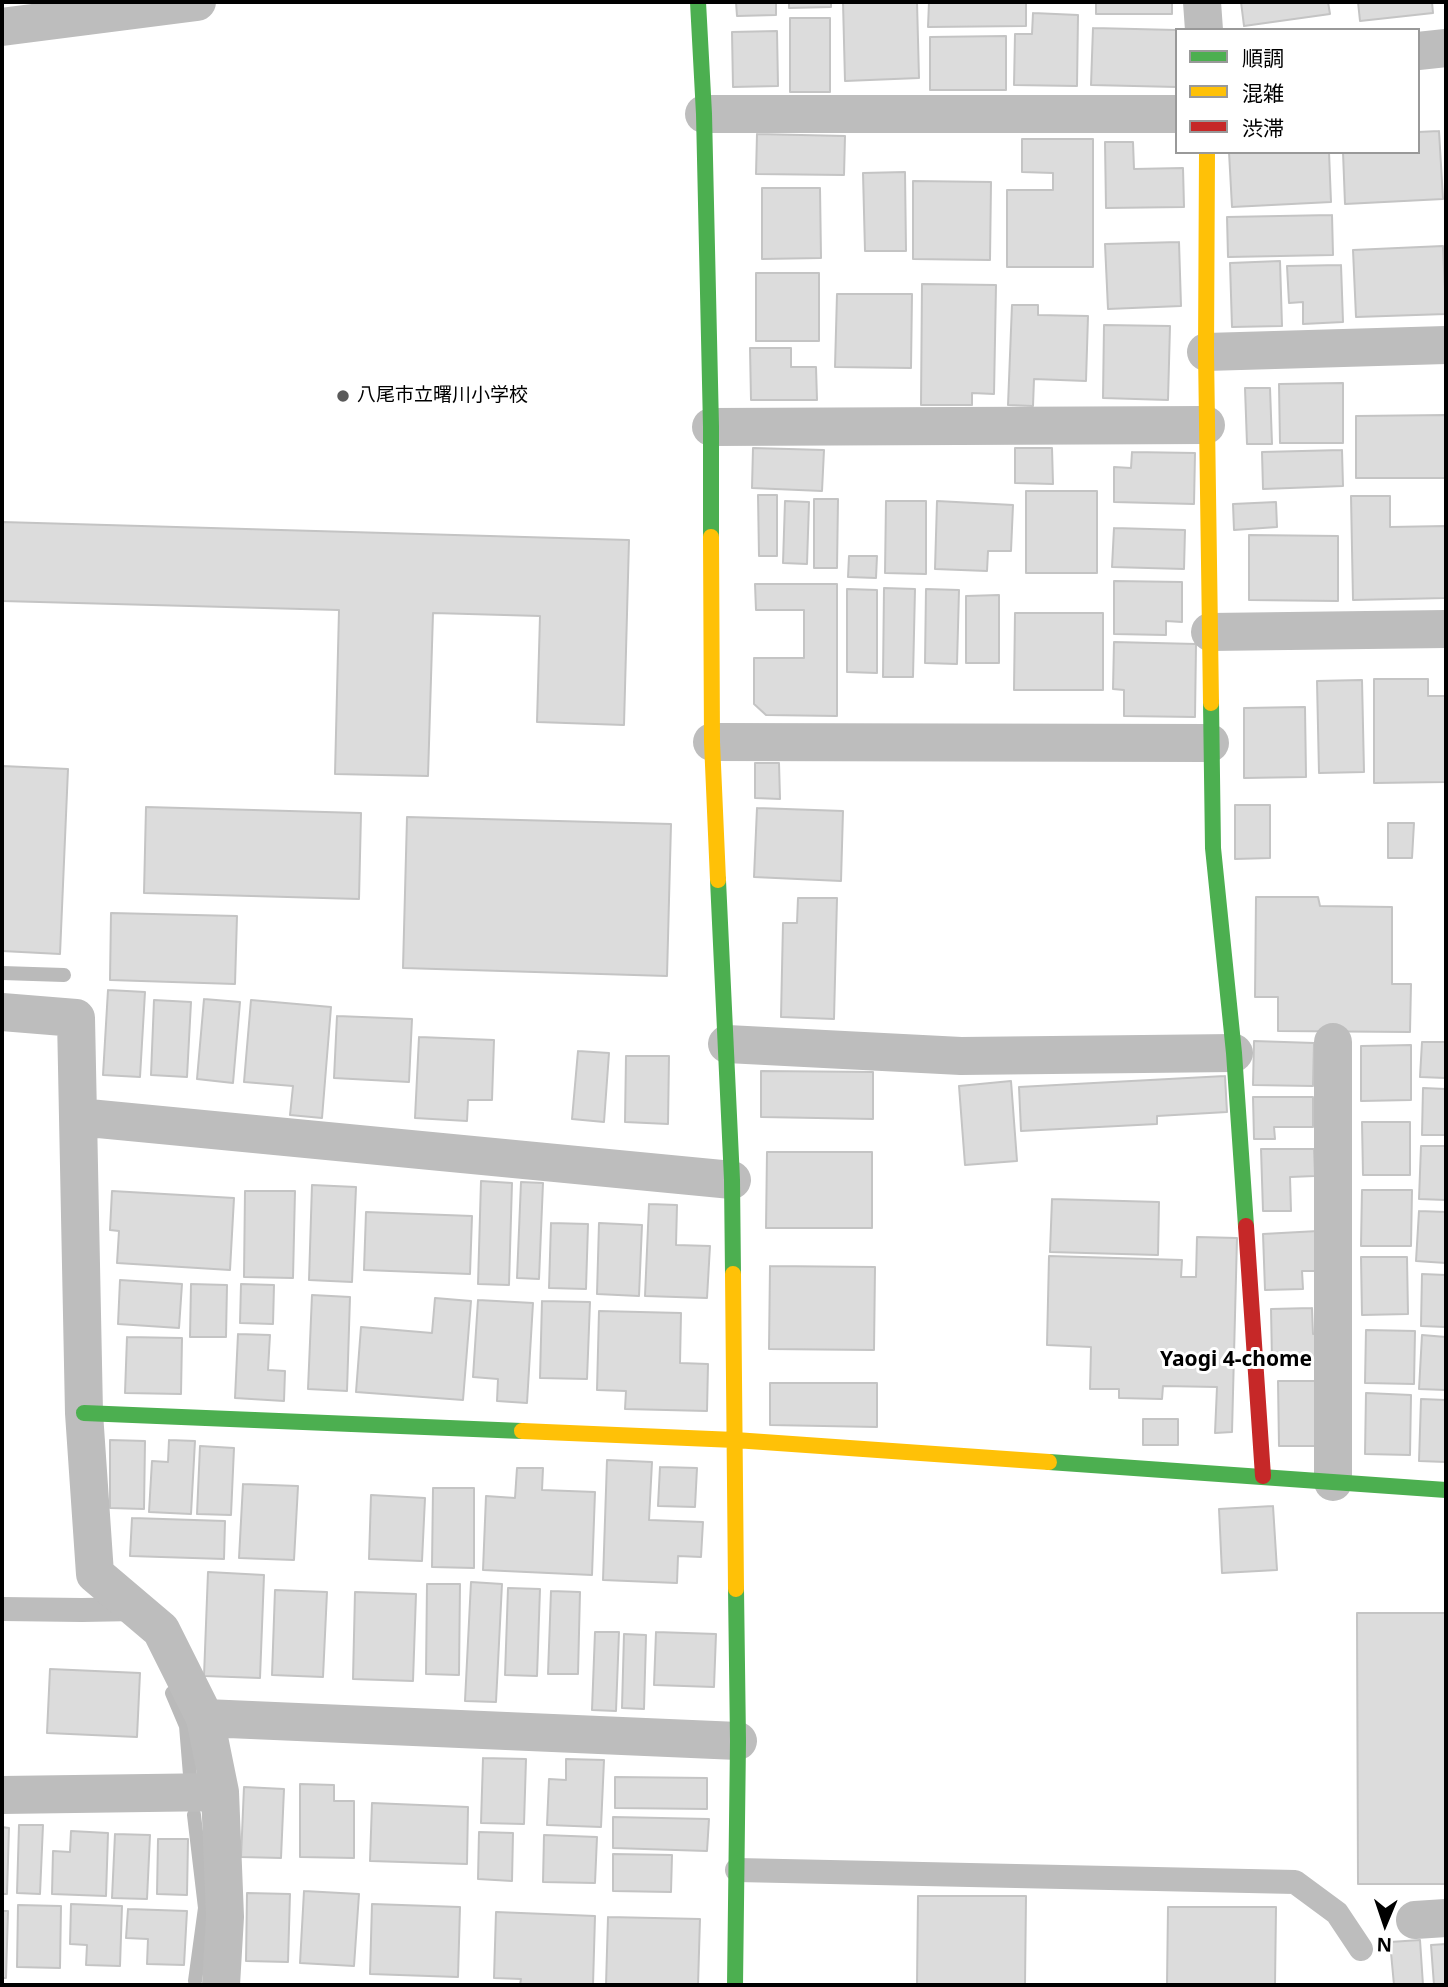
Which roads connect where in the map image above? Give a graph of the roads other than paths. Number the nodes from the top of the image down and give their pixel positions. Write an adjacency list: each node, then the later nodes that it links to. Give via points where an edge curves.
1 (197, 2): 4 (street)
2 (698, 2): 8 (street)
3 (1202, 2): 5 (street)
4 (2, 27)
5 (1204, 28)
6 (1446, 48): 7 (street)
7 (1420, 51)
8 (704, 114): 9 (street); 14 (street)
9 (1175, 114)
10 (1207, 154): 12 (street)
11 (1446, 345): 12 (street)
12 (1206, 352): 13 (street)
13 (1206, 425): 14 (street); 16 (street)
14 (711, 427): 17 (street)
15 (1446, 629): 16 (street)
16 (1210, 632): 18 (street)
17 (712, 742): 18 (street); 21 (street)
18 (1210, 743): 22 (street, via 1213,848)
19 (2, 1012): 23 (street, via 76,1018)
20 (1332, 1042): 28 (street)
21 (727, 1044): 22 (street, via 961,1056); 24 (street)
22 (1234, 1053): 27 (street)
23 (78, 1117): 24 (street); 25 (street)
24 (732, 1180): 26 (street)
25 (85, 1413): 26 (street); 31 (street, via 95,1574)
26 (735, 1440): 27 (street); 33 (street)
27 (1263, 1476): 28 (street)
28 (1334, 1482): 29 (street)
29 (1446, 1490)
30 (2, 1609): 31 (lane)
31 (136, 1609): 32 (street, via 161,1630)
32 (205, 1718): 33 (street); 34 (street)
33 (738, 1741): 36 (street)
34 (220, 1792): 35 (street); 38 (street, via 225,1917)
35 (2, 1796)
36 (737, 1870): 37 (lane, via 1295,1882 1337,1913); 39 (street)
37 (1361, 1949)
38 (221, 1985)
39 (736, 1985)

